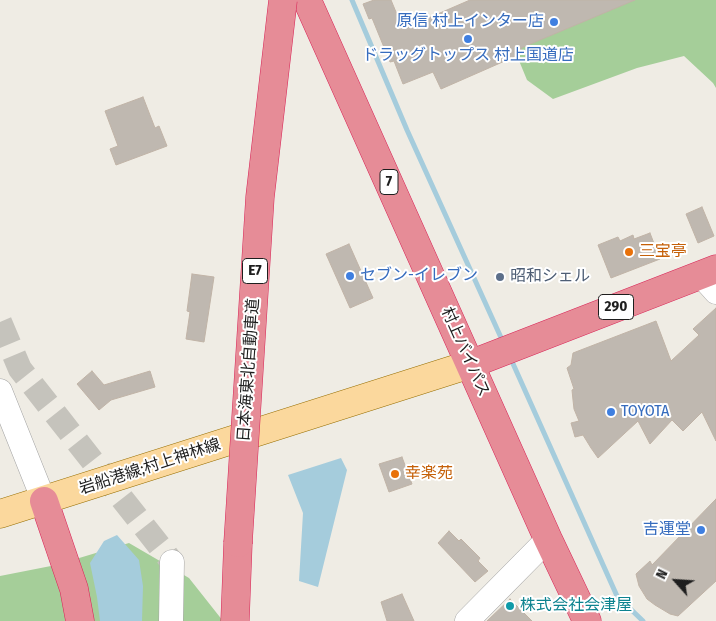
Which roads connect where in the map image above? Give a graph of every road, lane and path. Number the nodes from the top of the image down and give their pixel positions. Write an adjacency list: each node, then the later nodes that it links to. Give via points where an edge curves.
1 (283, 0): 13 (highway, 日本海東北自動車道 / E7, bridge, via 260,197)
2 (307, 0): 4 (highway, 村上バイパス / 7)
3 (711, 278): 4 (highway, 290)
4 (471, 364): 6 (main road, 岩船港線;村上神林線); 8 (highway, 村上バイパス / 7)
5 (0, 391): 6 (street)
6 (44, 501): 7 (main road, 岩船港線;村上神林線); 10 (highway); 11 (highway, via 74,589)
7 (0, 514)
8 (548, 539): 14 (street); 15 (highway, 村上バイパス / 7)
9 (172, 562): 12 (street)
10 (65, 621)
11 (80, 621)
12 (171, 621)
13 (235, 621)
14 (467, 621)
15 (587, 621)

